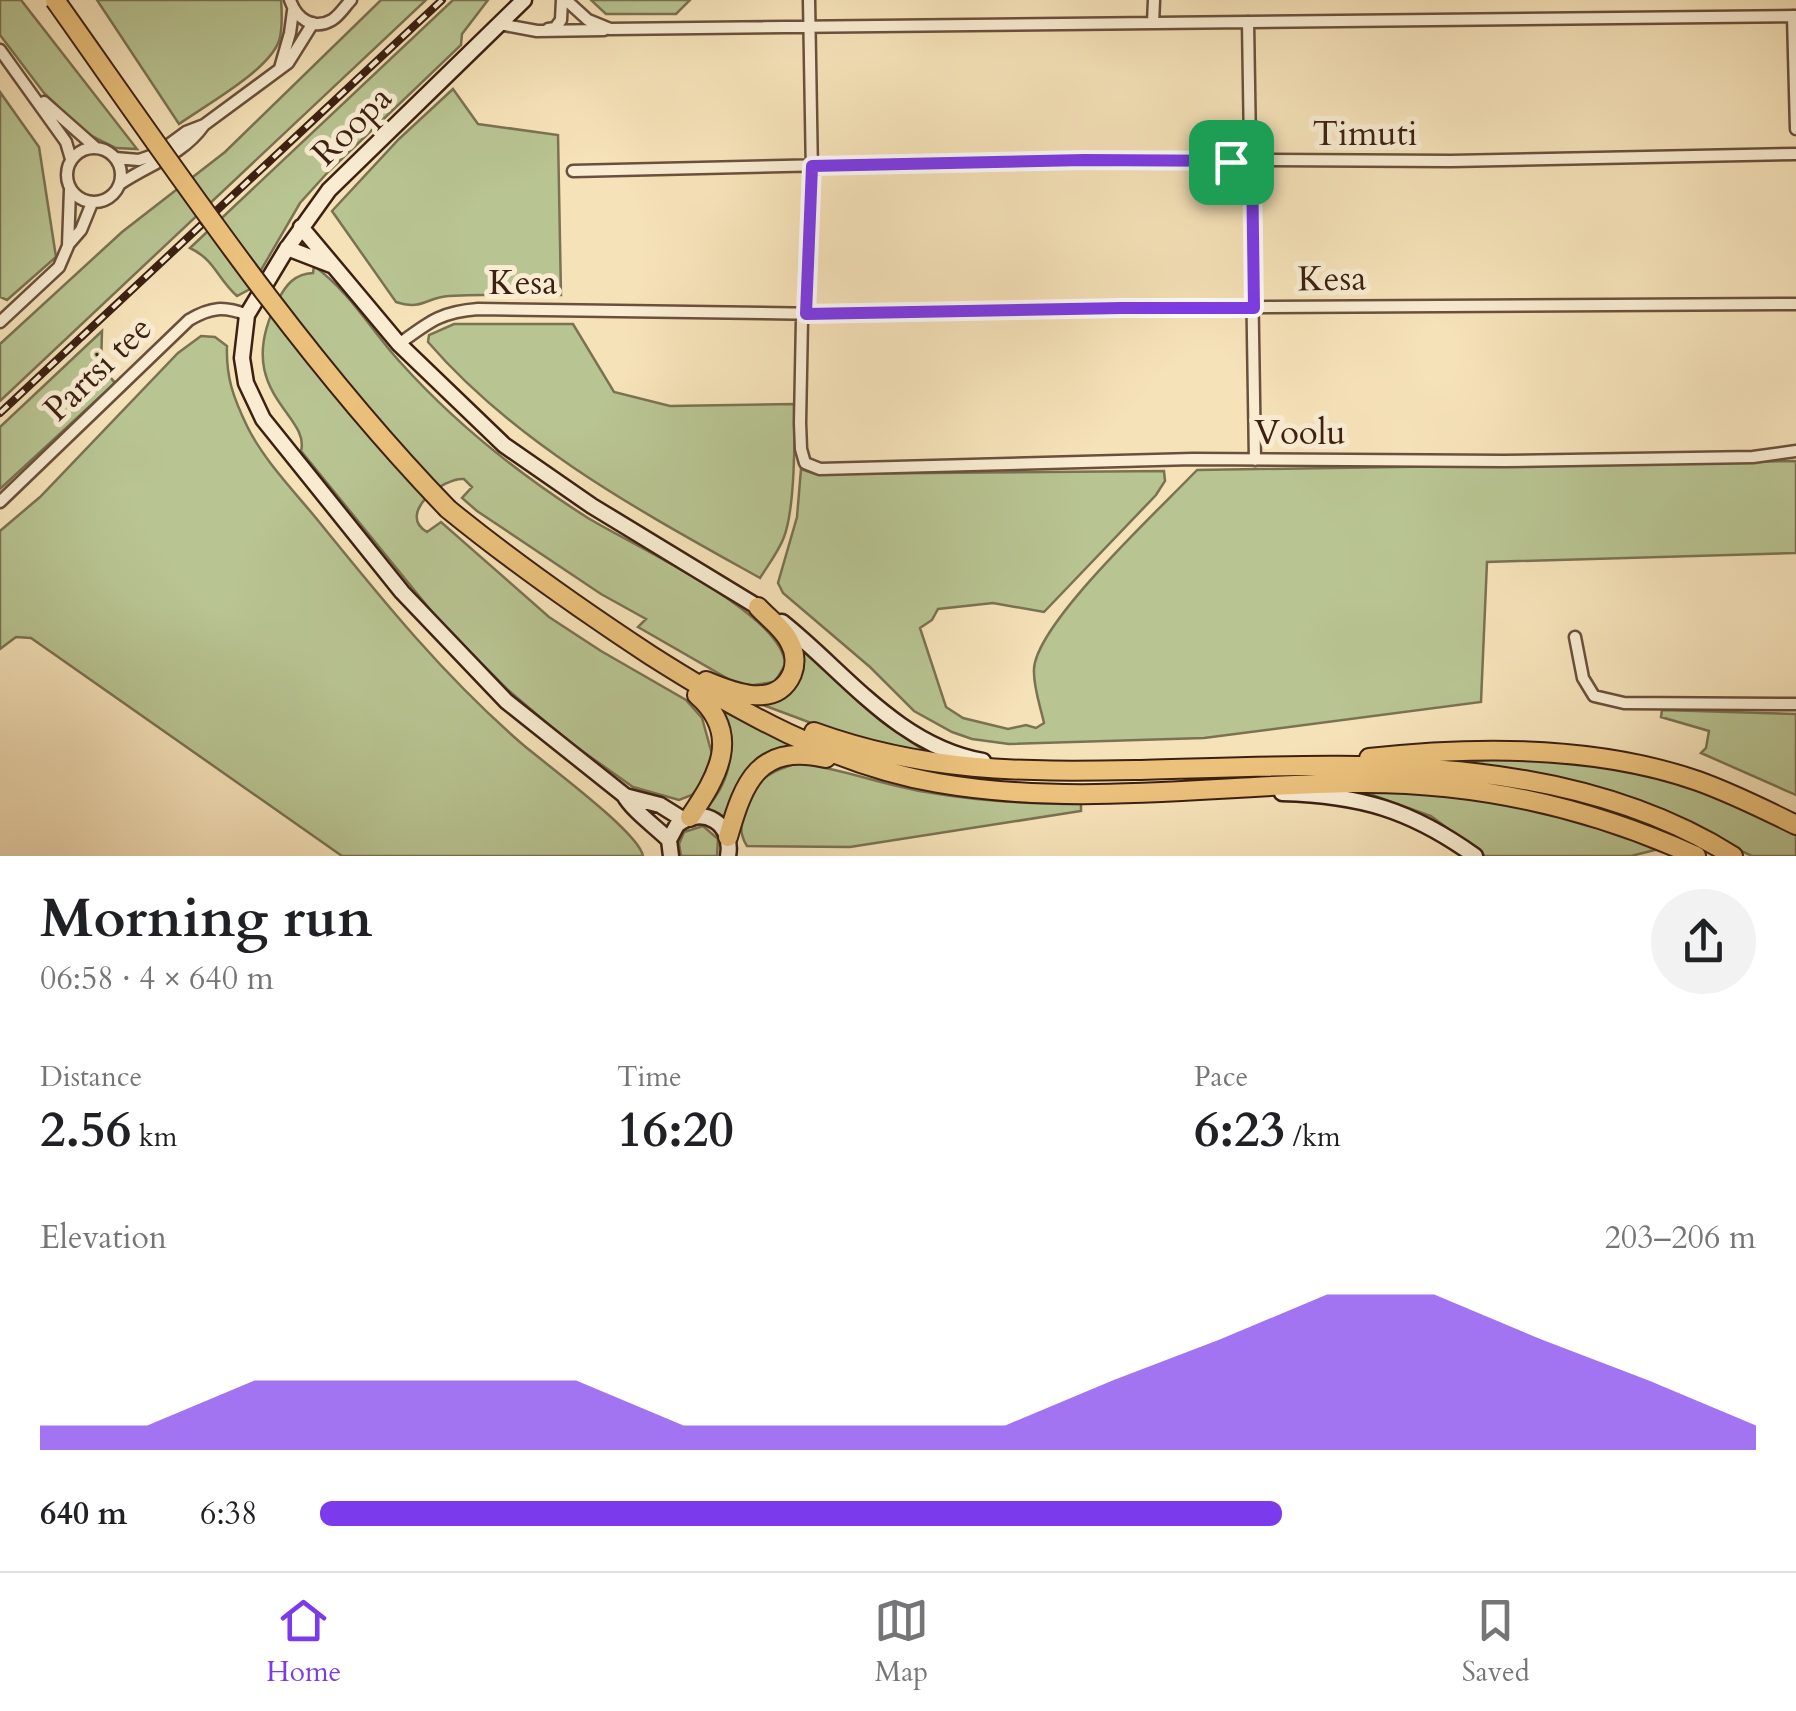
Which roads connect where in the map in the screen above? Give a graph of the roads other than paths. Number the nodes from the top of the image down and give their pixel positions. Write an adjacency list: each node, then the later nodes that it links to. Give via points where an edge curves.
1 (55, 0): 46 (highway, bridge, via 346,399 448,509)
2 (524, 0): 12 (street, Roopa)
3 (564, 0): 14 (street); 15 (street, via 555,28)
4 (809, 0): 13 (street)
5 (1154, 0): 9 (street)
6 (346, 3): 11 (street, via 330,21)
7 (292, 4): 11 (street); 17 (street)
8 (1795, 16): 10 (street); 20 (street)
9 (1154, 22): 10 (street); 13 (street)
10 (1248, 22): 25 (street)
11 (312, 24): 17 (street)
12 (499, 24): 15 (street); 31 (street, Roopa, via 329,190)
13 (808, 26): 14 (street); 26 (street)
14 (610, 28): 15 (street)
15 (537, 31)
16 (0, 50): 18 (street)
17 (280, 68): 19 (street)
18 (25, 84): 21 (street); 24 (street, via 66,142)
19 (204, 124): 23 (street, via 156,154); 28 (street, via 161,164)
20 (1796, 129)
21 (95, 147): 23 (street); 24 (street)
22 (1796, 154): 25 (street, Timuti)
23 (115, 158): 28 (street)
24 (71, 160): 29 (street)
25 (1252, 161): 26 (street, Timuti); 36 (street)
26 (812, 166): 27 (street, Timuti); 37 (street)
27 (573, 171)
28 (120, 184): 30 (street, via 110,198)
29 (70, 189): 30 (street); 32 (street)
30 (92, 202): 32 (street)
31 (301, 228): 33 (street, Roopa); 34 (street)
32 (68, 246): 39 (street, via 59,267)
33 (287, 248): 34 (street); 38 (street, Roopa)
34 (331, 265): 40 (street)
35 (1796, 304): 36 (street, Kesa)
36 (1254, 308): 37 (street, Kesa); 42 (street)
37 (806, 314): 40 (street, Kesa, via 464,310 432,319); 42 (street, Voolu, via 801,450 806,463 820,469)
38 (248, 315): 43 (street, Partsi tee, via 224,307 189,320); 52 (street, via 246,383 291,455 450,646 520,714)
39 (0, 322)
40 (399, 344): 44 (street, via 504,445)
41 (1796, 452): 42 (street, Voolu)
42 (1255, 460)
43 (0, 502)
44 (758, 607): 46 (highway, via 786,635 795,658 790,678 772,694 720,687); 50 (street, via 926,743)
45 (1576, 637): 47 (street, via 1583,678 1594,696 1624,703)
46 (655, 658): 49 (highway, via 753,718); 50 (highway, via 759,711 829,737 909,760); 53 (highway, via 711,707 720,732 716,776)
47 (1796, 704)
48 (1287, 767): 50 (highway); 54 (highway, via 1417,752 1582,756 1696,781); 59 (highway, via 1434,770 1553,786 1657,819)
49 (885, 771): 51 (highway, via 1033,794); 55 (highway, via 805,753 766,762 739,799)
50 (1042, 771)
51 (1191, 791): 57 (street, via 1366,801 1440,831); 58 (highway, via 1354,783 1482,792 1590,813)
52 (624, 795): 53 (street); 56 (street)
53 (687, 818): 55 (street, via 709,817 724,828); 56 (street, via 677,825)
54 (1796, 825)
55 (728, 846)
56 (670, 848)
57 (1475, 856)
58 (1696, 856)
59 (1733, 856)

